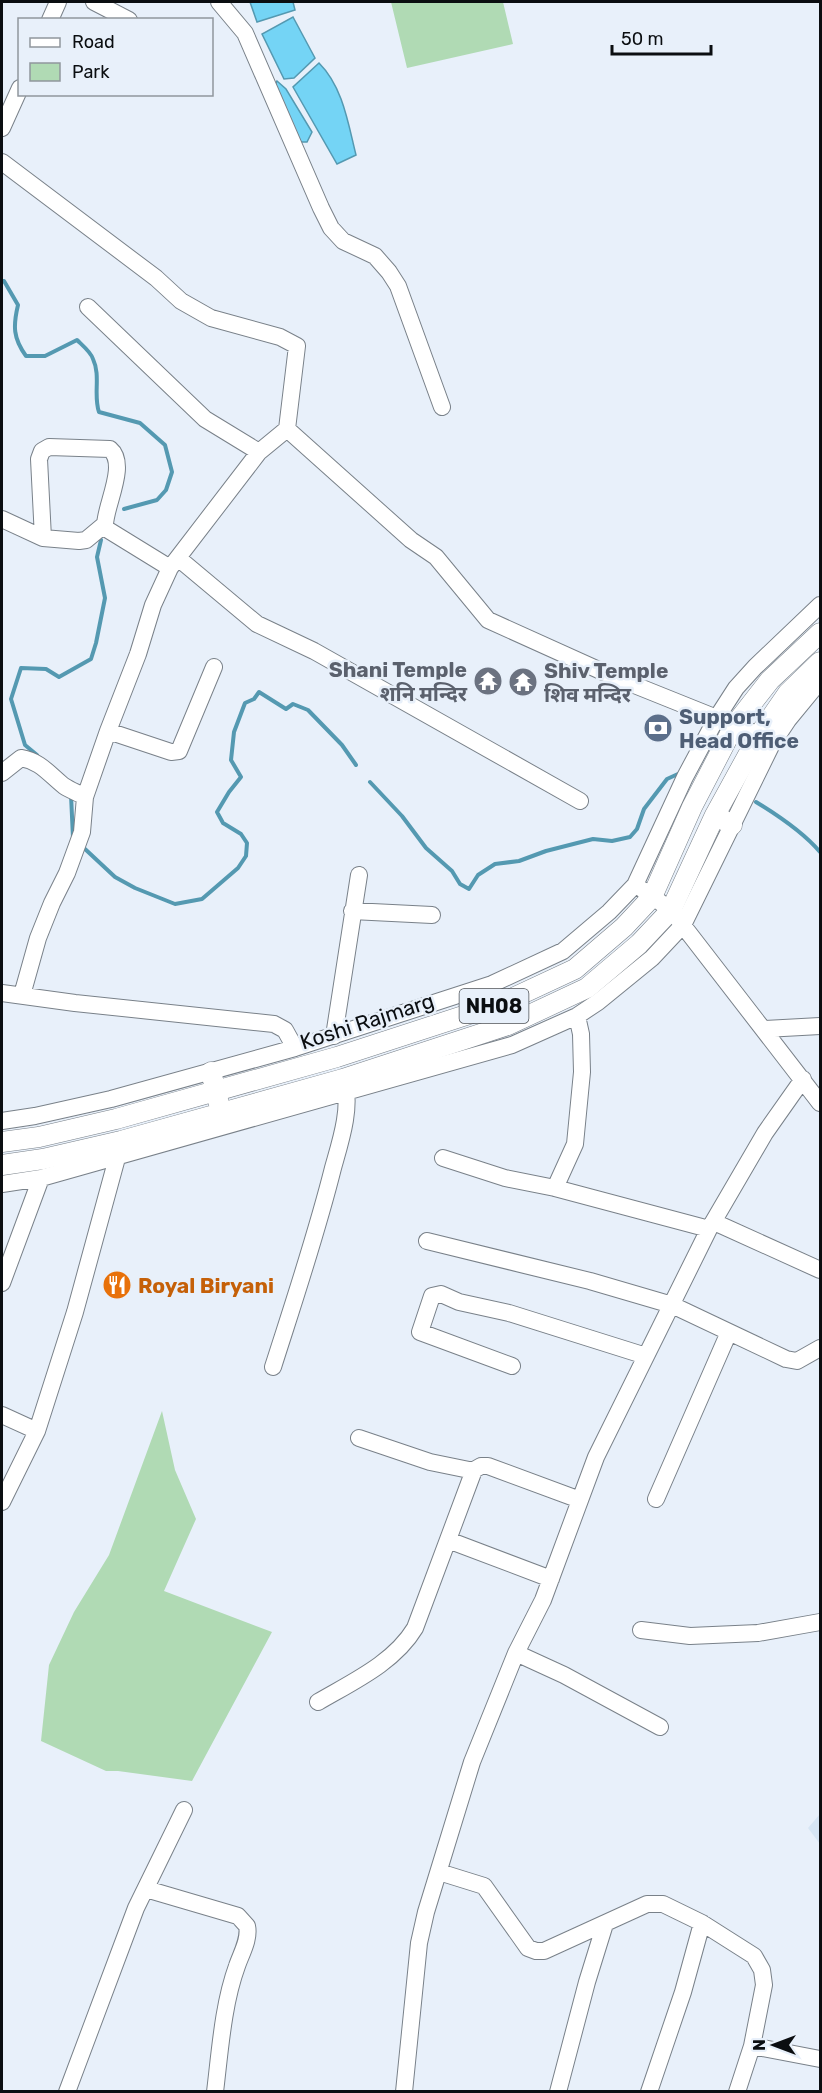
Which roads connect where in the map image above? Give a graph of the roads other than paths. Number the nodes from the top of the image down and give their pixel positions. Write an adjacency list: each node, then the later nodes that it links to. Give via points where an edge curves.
1 (58, 2): 4 (street)
2 (219, 2): 10 (street, via 244,33 331,228 343,240 375,256 398,286)
3 (104, 8): 5 (street)
4 (51, 18)
5 (125, 18)
6 (18, 92): 7 (street)
7 (2, 128)
8 (2, 162): 11 (street, via 181,301 211,318 280,337 297,346)
9 (88, 307): 12 (street, via 205,419)
10 (442, 407)
11 (287, 429): 12 (street); 22 (street, via 411,540 436,557 488,620)
12 (259, 452): 16 (street)
13 (2, 519): 15 (street)
14 (104, 525): 15 (street, via 86,540); 15 (street, via 115,490 113,451 49,447 39,459); 16 (street)
15 (43, 538)
16 (174, 563): 24 (street, via 153,606); 28 (street, via 257,624 314,651)
17 (820, 605): 22 (street, via 755,667)
18 (820, 633): 23 (main road, Koshi Rajmarg / NH08, via 770,680)
19 (820, 662): 25 (main road, NH08, via 788,693)
20 (214, 667): 24 (street, via 179,751 171,752)
21 (820, 681): 30 (street, via 772,744)
22 (716, 719): 23 (street); 32 (street)
23 (734, 726): 25 (street); 33 (main road, Koshi Rajmarg / NH08)
24 (108, 731): 27 (street)
25 (759, 735): 29 (main road, NH08)
26 (2, 773): 27 (street, via 21,758 30,759)
27 (76, 792): 39 (street, via 82,832 38,939)
28 (580, 801)
29 (715, 815): 30 (main road); 34 (main road, NH08)
30 (732, 825): 37 (street)
31 (359, 875): 35 (street)
32 (635, 885): 33 (street); 43 (street, via 563,951 492,984)
33 (652, 897): 34 (street); 48 (main road, Koshi Rajmarg / NH08, via 575,969 500,1004)
34 (670, 910): 37 (street); 47 (main road, NH08, via 639,944 587,988 508,1025)
35 (352, 911): 36 (street); 43 (street)
36 (432, 915)
37 (683, 926): 40 (street, via 652,958); 42 (street)
38 (2, 993): 39 (street)
39 (22, 996): 44 (street, via 274,1024 285,1030)
40 (577, 1016): 47 (street, via 512,1045); 58 (street, via 582,1072 575,1144)
41 (820, 1026): 42 (street)
42 (765, 1029): 46 (street)
43 (334, 1036): 44 (street)
44 (295, 1048): 45 (street)
45 (211, 1072): 48 (main road); 51 (street)
46 (803, 1079): 49 (street); 59 (street, via 765,1133)
47 (345, 1085): 50 (main road, NH08); 68 (street, via 343,1130 318,1227)
48 (216, 1092): 50 (main road); 52 (main road, Koshi Rajmarg / NH08, via 39,1137)
49 (820, 1103)
50 (223, 1120): 53 (street); 55 (main road, NH08)
51 (2, 1121)
52 (2, 1142)
53 (117, 1158): 56 (street); 70 (street, via 75,1312)
54 (444, 1158): 58 (street, via 505,1178)
55 (2, 1165)
56 (41, 1178): 57 (street); 62 (street)
57 (2, 1184)
58 (555, 1188): 59 (street)
59 (711, 1225): 61 (street); 63 (street)
60 (427, 1241): 63 (street)
61 (820, 1270)
62 (2, 1283)
63 (672, 1305): 64 (street); 66 (street)
64 (729, 1332): 65 (street, via 791,1361); 73 (street)
65 (820, 1348)
66 (646, 1356): 67 (street, via 509,1313 441,1294 432,1296 420,1332); 74 (street, via 596,1457)
67 (512, 1366)
68 (273, 1367)
69 (2, 1415): 70 (street)
70 (37, 1431): 75 (street)
71 (359, 1438): 72 (street, via 430,1462)
72 (474, 1471): 74 (street, via 488,1466); 76 (street)
73 (656, 1499)
74 (580, 1500): 77 (street)
75 (2, 1502)
76 (448, 1540): 77 (street); 81 (street, via 410,1638 364,1675)
77 (551, 1579): 80 (street)
78 (820, 1622): 79 (street, via 724,1635 690,1636)
79 (641, 1630)
80 (516, 1653): 82 (street); 84 (street, via 472,1762)
81 (318, 1702)
82 (660, 1727)
83 (184, 1810): 85 (street)
84 (439, 1872): 87 (street, via 484,1886 528,1948 536,1951); 92 (street, via 419,1943)
85 (146, 1889): 90 (street); 91 (street, via 238,1916 247,1926 247,1938 233,1977)
86 (702, 1923): 87 (street, via 663,1904 647,1904); 88 (street, via 754,1956 762,1970 764,1985); 94 (street)
87 (605, 1924): 93 (street)
88 (752, 2046): 89 (street); 95 (street)
89 (820, 2059)
90 (67, 2091)
91 (215, 2091)
92 (404, 2091)
93 (558, 2091)
94 (649, 2091)
95 (737, 2091)

